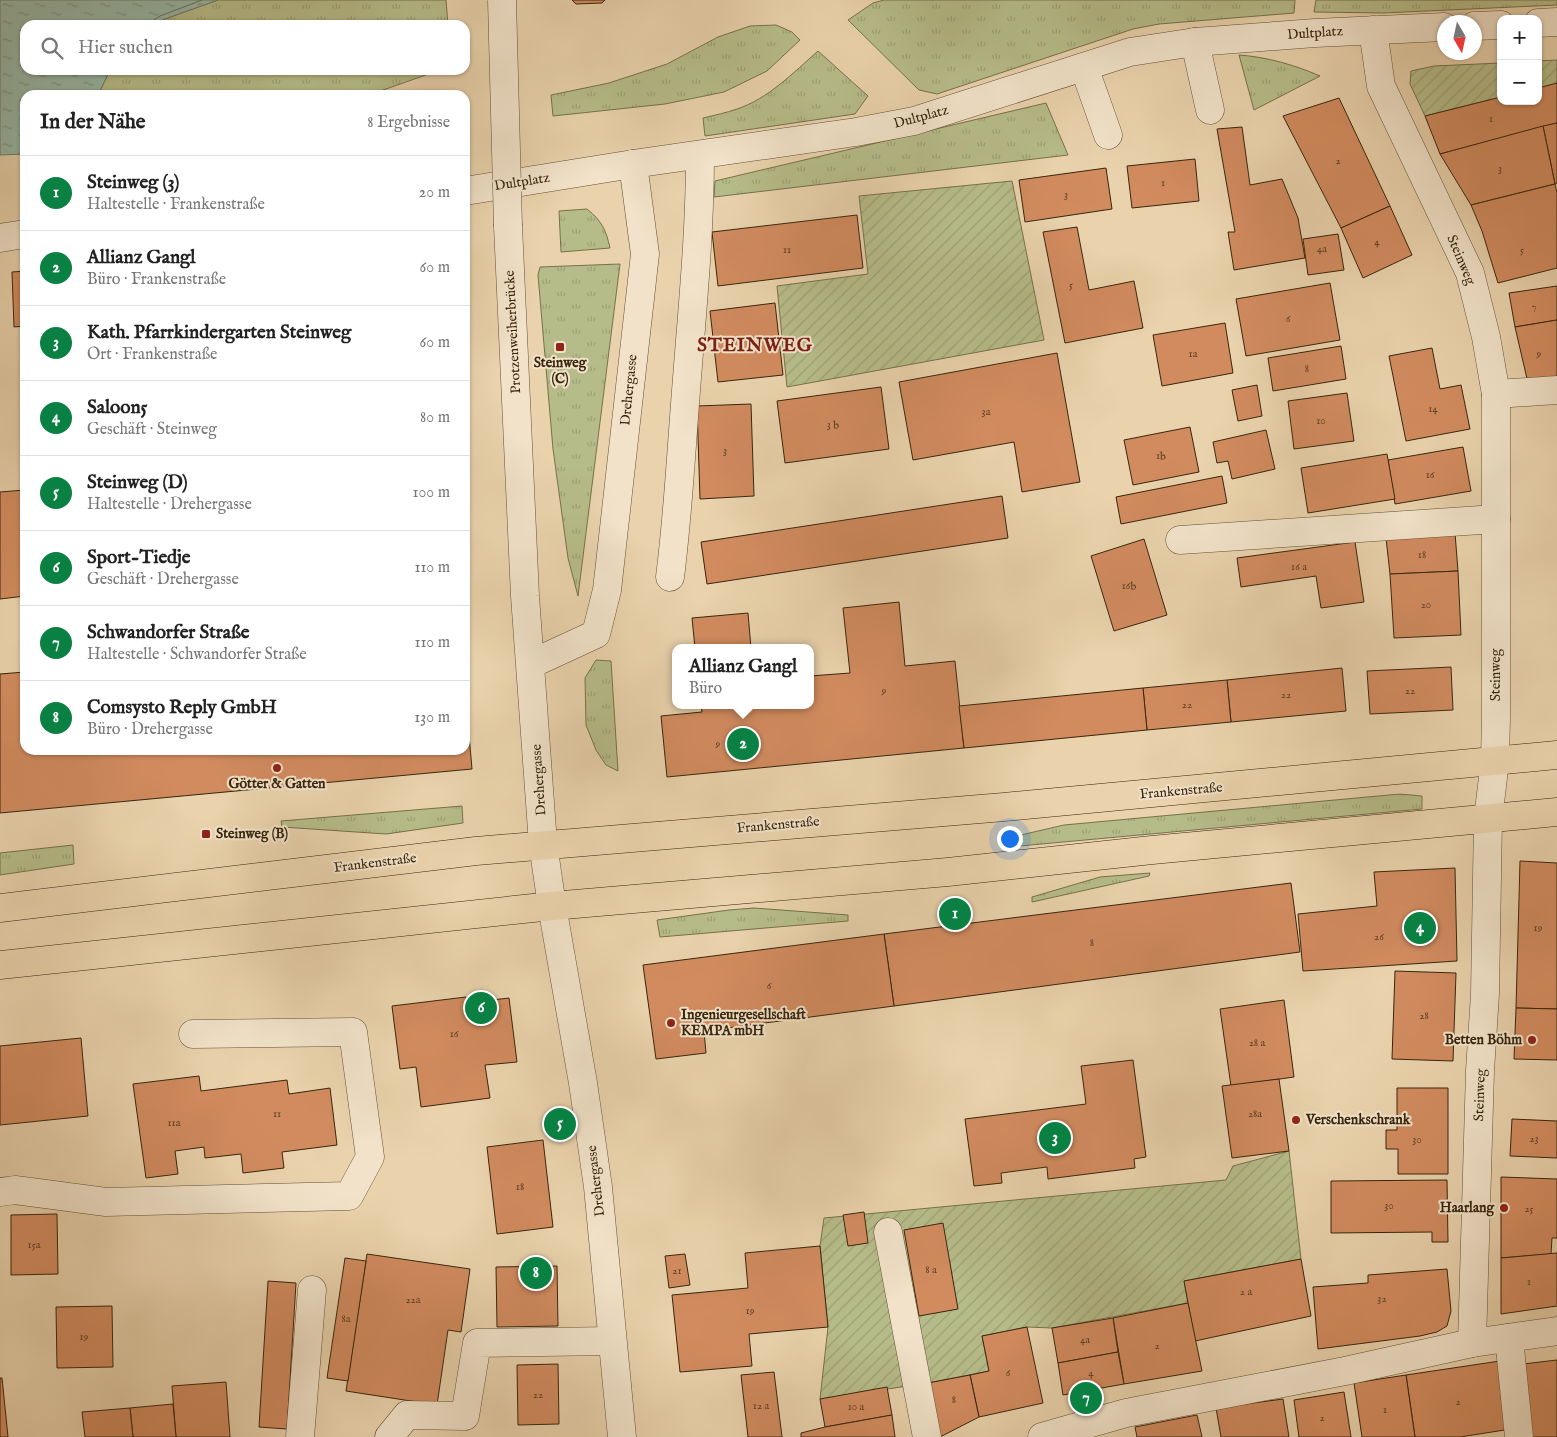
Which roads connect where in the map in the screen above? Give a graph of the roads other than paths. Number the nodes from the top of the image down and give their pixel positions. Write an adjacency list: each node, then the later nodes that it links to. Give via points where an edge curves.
1 (502, 0): 22 (street, Protzenweiherbrücke, bridge, via 508,226)
2 (1557, 22): 3 (street)
3 (1542, 23)
4 (1497, 25): 5 (street)
5 (1482, 26)
6 (1437, 27): 7 (street, Dultplatz)
7 (1373, 30): 8 (street, Dultplatz); 18 (street, Steinweg, via 1381,86 1470,273)
8 (1195, 42): 9 (street, Dultplatz, via 1130,52); 10 (street)
9 (1084, 67): 11 (street); 12 (street, Dultplatz, via 914,121)
10 (1210, 110)
11 (1108, 135)
12 (700, 155): 13 (street, Dultplatz); 21 (street, via 694,302)
13 (633, 164): 14 (street, Dultplatz); 22 (street, Drehergasse, via 645,254 607,590 596,634)
14 (470, 190)
15 (20, 235): 16 (street)
16 (0, 238)
17 (1557, 390): 18 (street)
18 (1496, 394): 19 (street, Steinweg)
19 (1496, 519): 20 (street); 24 (street, Steinweg)
20 (1180, 540)
21 (670, 577)
22 (531, 664): 27 (street, Drehergasse)
23 (1557, 755): 24 (main road, Frankenstraße)
24 (1495, 761): 26 (street, Steinweg); 27 (main road, Frankenstraße, via 1004,807)
25 (1557, 812): 26 (main road)
26 (1488, 819): 28 (main road, via 948,872); 38 (street, Steinweg)
27 (543, 844): 28 (street, Drehergasse); 29 (main road, Frankenstraße)
28 (552, 906): 30 (main road); 37 (street, Drehergasse, via 598,1187)
29 (0, 908)
30 (0, 964)
31 (193, 1034): 32 (street, via 353,1032 370,1157 349,1196 106,1202 15,1190)
32 (0, 1192)
33 (888, 1232): 42 (street)
34 (312, 1290): 39 (street)
35 (1557, 1330): 36 (street)
36 (1509, 1338): 38 (street); 44 (street)
37 (612, 1341): 40 (street, via 476,1343 465,1416 407,1415); 41 (street, Drehergasse)
38 (1472, 1344): 43 (street, via 1126,1413)
39 (300, 1437)
40 (389, 1437)
41 (622, 1437)
42 (927, 1437)
43 (1042, 1437)
44 (1519, 1437)

